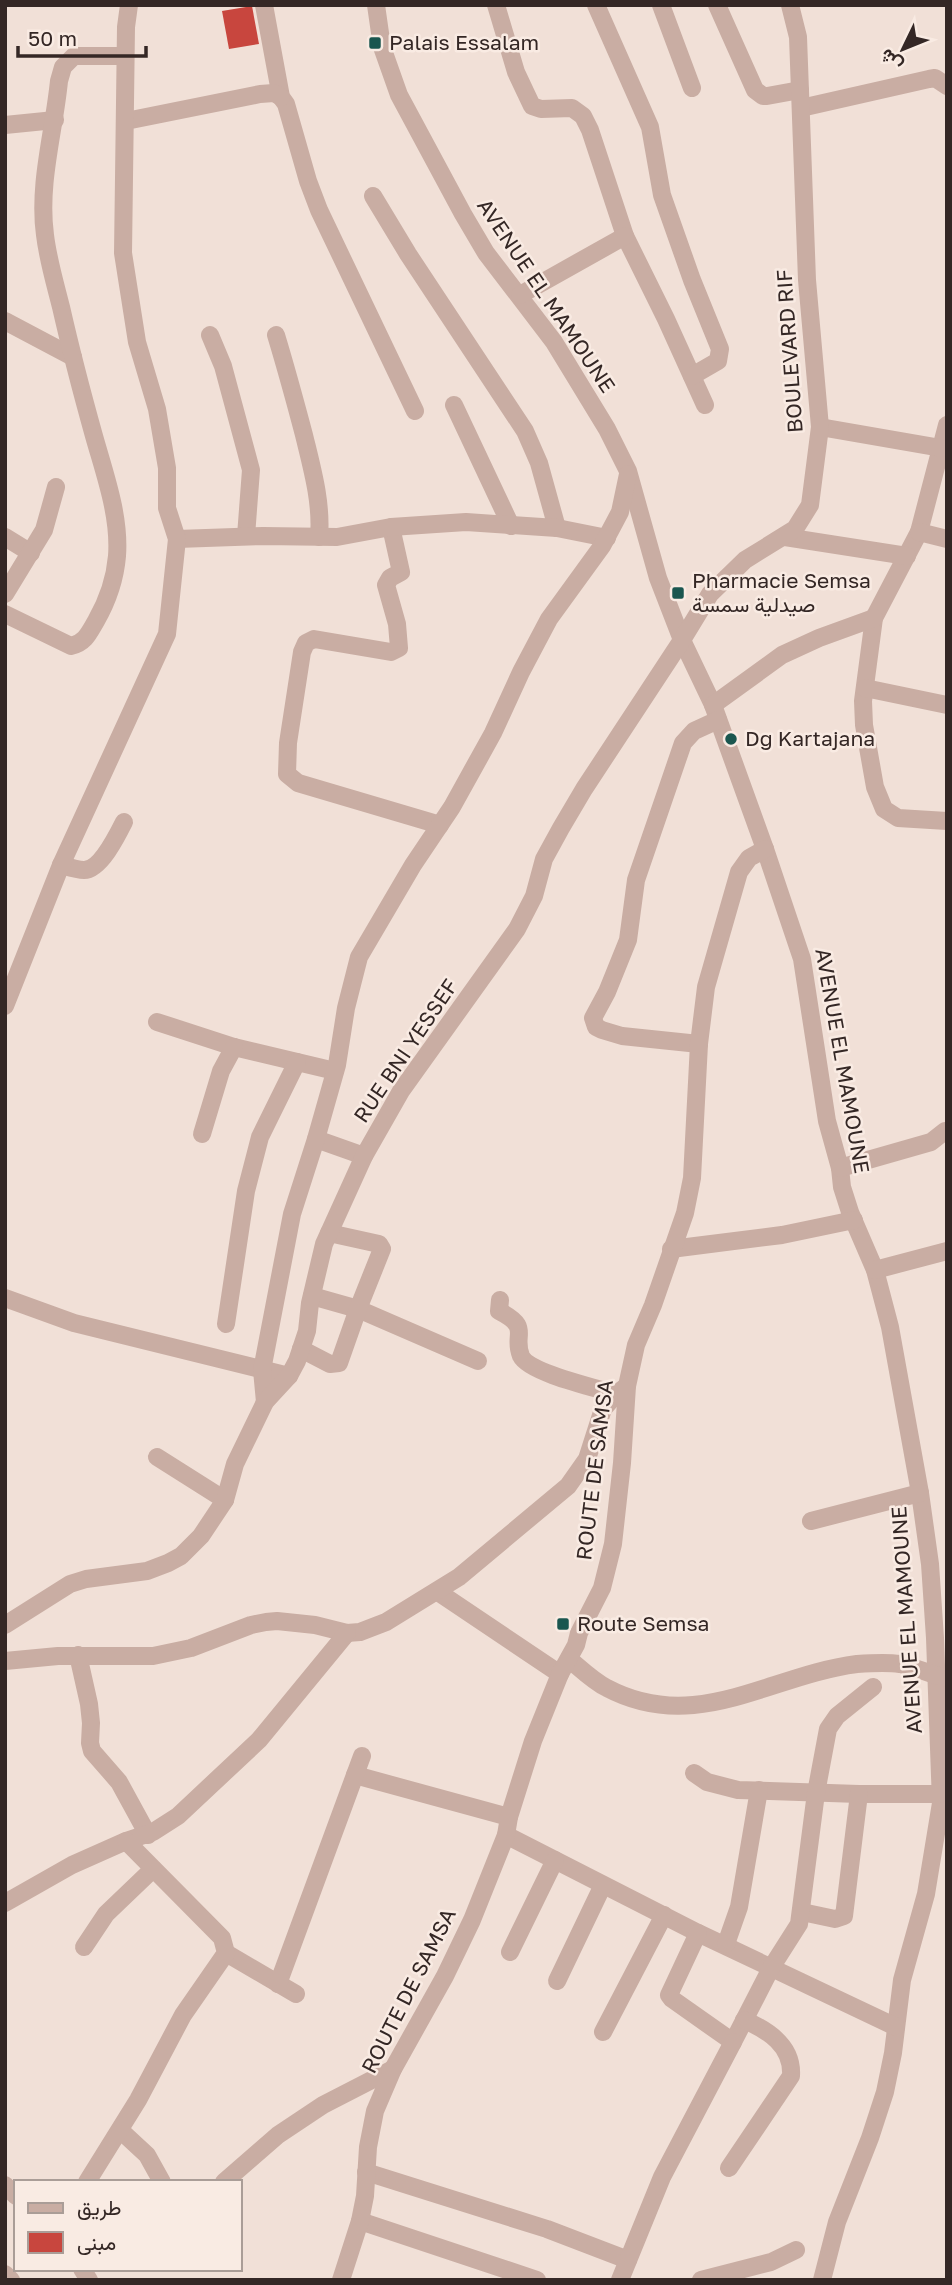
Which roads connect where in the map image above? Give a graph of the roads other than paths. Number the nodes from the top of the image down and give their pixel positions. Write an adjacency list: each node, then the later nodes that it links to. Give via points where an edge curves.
1 (129, 5): 9 (street)
2 (264, 5): 12 (street)
3 (376, 5): 19 (street, AVENUE EL MAMOUNE, via 382,47 399,95 486,253)
4 (496, 5): 18 (street, via 516,72 532,106 566,106 583,116)
5 (596, 5): 24 (street, via 647,119 662,195 720,349 718,361)
6 (661, 5): 11 (street)
7 (718, 5): 13 (street, via 755,90 763,96)
8 (790, 5): 13 (street, BOULEVARD RIF, via 798,37)
9 (125, 55): 14 (street, via 69,59 59,81); 15 (street)
10 (947, 86): 13 (street, via 935,78)
11 (692, 89)
12 (281, 97): 15 (street, via 260,94); 27 (street, via 319,210)
13 (800, 99): 29 (street, BOULEVARD RIF, via 807,280)
14 (55, 121): 16 (street); 23 (street, via 43,199 44,231)
15 (126, 121): 42 (street, via 123,253 137,342 157,409 167,468 167,508)
16 (5, 125)
17 (373, 195): 35 (street, via 525,431)
18 (625, 236): 19 (street); 24 (street)
19 (520, 295): 31 (street, AVENUE EL MAMOUNE, via 554,342)
20 (5, 321): 23 (street)
21 (210, 335): 37 (street, via 251,470)
22 (276, 335): 39 (street, via 314,480)
23 (73, 357): 47 (street, via 117,531 113,582 88,637 79,644 71,646)
24 (692, 376): 26 (street)
25 (454, 405): 33 (street)
26 (705, 405)
27 (415, 411)
28 (947, 425): 30 (street)
29 (820, 427): 30 (street); 40 (street, BOULEVARD RIF, via 810,505 802,521)
30 (941, 448): 36 (street)
31 (628, 471): 41 (street, via 620,512); 49 (street, AVENUE EL MAMOUNE, via 658,578)
32 (56, 486): 44 (street, via 44,530)
33 (511, 526): 34 (street, via 466,522); 35 (street)
34 (391, 527): 39 (street); 55 (street, via 401,572 386,586 399,648 391,652 314,639 304,645 287,774 298,783)
35 (557, 528): 41 (street)
36 (919, 532): 43 (street); 45 (street)
37 (246, 536): 39 (street); 42 (street)
38 (5, 537): 44 (street)
39 (319, 537)
40 (785, 537): 45 (street); 49 (street, BOULEVARD RIF, via 732,571 710,594)
41 (607, 538): 55 (street, via 549,619 493,733)
42 (177, 539): 57 (street, via 167,634)
43 (947, 539)
44 (31, 553): 46 (street)
45 (907, 556): 48 (street)
46 (5, 594)
47 (5, 614)
48 (874, 618): 50 (street); 52 (street, via 782,655)
49 (682, 640): 52 (street, AVENUE EL MAMOUNE); 67 (street, RUE BNI YESSEF, via 566,818 544,859 534,896 517,929 416,1068)
50 (865, 688): 51 (street); 53 (street, via 864,725 884,809 898,818)
51 (947, 705)
52 (715, 713): 56 (street, AVENUE EL MAMOUNE); 60 (street, via 681,747 636,880 628,940 593,1018 596,1027 611,1033)
53 (947, 821)
54 (124, 822): 57 (street, via 93,867 82,870)
55 (440, 825): 63 (street, via 359,957)
56 (765, 849): 60 (street, ROUTE DE SAMSA, via 749,858 739,872 706,987); 68 (street, AVENUE EL MAMOUNE, via 802,959 827,1121)
57 (61, 865): 58 (street)
58 (5, 1006)
59 (157, 1022): 61 (street)
60 (699, 1044): 71 (street, ROUTE DE SAMSA, via 692,1178)
61 (234, 1046): 62 (street); 65 (street, via 221,1071)
62 (297, 1062): 63 (street); 78 (street, via 257,1147)
63 (335, 1071): 66 (street)
64 (945, 1131): 68 (street, via 931,1142)
65 (202, 1134)
66 (316, 1139): 67 (street); 81 (street, via 292,1214)
67 (364, 1156): 70 (street, RUE BNI YESSEF)
68 (840, 1168): 69 (street, AVENUE EL MAMOUNE)
69 (854, 1220): 71 (street, via 782,1235); 73 (street, AVENUE EL MAMOUNE)
70 (329, 1233): 74 (street, RUE BNI YESSEF); 77 (street, via 382,1248)
71 (671, 1249): 83 (street, ROUTE DE SAMSA)
72 (947, 1251): 73 (street)
73 (875, 1270): 86 (street, AVENUE EL MAMOUNE)
74 (312, 1296): 77 (street); 79 (street, RUE BNI YESSEF)
75 (5, 1298): 81 (street, via 74,1323)
76 (500, 1300): 83 (street, via 499,1311 519,1329 525,1361 544,1373)
77 (358, 1309): 79 (street, via 338,1364); 80 (street)
78 (226, 1324)
79 (301, 1349): 82 (street, RUE BNI YESSEF)
80 (478, 1361)
81 (261, 1370): 82 (street); 84 (street)
82 (289, 1376): 84 (street, RUE BNI YESSEF)
83 (622, 1390): 89 (street, via 603,1409 592,1449 568,1486); 94 (street, ROUTE DE SAMSA, via 622,1463 613,1544 602,1588)
84 (265, 1402): 87 (street, RUE BNI YESSEF, via 235,1464)
85 (157, 1457): 87 (street)
86 (920, 1493): 88 (street); 95 (street, AVENUE EL MAMOUNE)
87 (225, 1500): 90 (street, RUE BNI YESSEF, via 192,1546 168,1563 70,1584)
88 (811, 1521)
89 (438, 1592): 91 (street, via 386,1622); 94 (street)
90 (5, 1625)
91 (347, 1633): 93 (street, via 277,1621 153,1656); 105 (street, via 259,1740 178,1816)
92 (7, 1655): 93 (street)
93 (78, 1655): 105 (street, via 89,1704 92,1751 113,1773)
94 (564, 1666): 95 (street, via 646,1702 691,1707 858,1664 901,1664); 104 (street, ROUTE DE SAMSA)
95 (942, 1677): 103 (street, AVENUE EL MAMOUNE)
96 (873, 1687): 101 (street, via 837,1716 828,1730)
97 (362, 1756): 99 (street)
98 (694, 1773): 100 (street, via 724,1787)
99 (355, 1775): 104 (street); 121 (street)
100 (759, 1790): 101 (street); 115 (street, via 739,1907)
101 (816, 1793): 102 (street); 112 (street)
102 (859, 1794): 103 (street); 112 (street, via 844,1916 835,1919)
103 (942, 1801): 124 (street, AVENUE EL MAMOUNE)
104 (509, 1817): 106 (street, ROUTE DE SAMSA)
105 (148, 1835): 107 (street)
106 (506, 1835): 108 (street); 127 (street, ROUTE DE SAMSA, via 467,1931)
107 (125, 1841): 109 (street); 111 (street)
108 (555, 1860): 110 (street); 117 (street)
109 (153, 1870): 116 (street, via 106,1914); 118 (street, via 222,1938)
110 (603, 1885): 113 (street); 120 (street)
111 (5, 1903)
112 (802, 1912): 119 (street)
113 (664, 1915): 114 (street); 125 (street)
114 (698, 1933): 115 (street); 126 (street, via 670,1997)
115 (726, 1944): 119 (street)
116 (84, 1947)
117 (510, 1952)
118 (226, 1953): 121 (street); 128 (street, via 183,2015)
119 (771, 1968): 123 (street); 124 (street)
120 (558, 1982)
121 (278, 1984): 122 (street)
122 (296, 1994)
123 (744, 2020): 126 (street); 129 (street, via 766,2029 780,2043 791,2076)
124 (896, 2027): 143 (street, AVENUE EL MAMOUNE, via 885,2092 837,2222)
125 (603, 2032)
126 (733, 2042): 136 (street, via 662,2177)
127 (393, 2069): 130 (street, ROUTE DE SAMSA, via 375,2111); 133 (street, via 312,2112)
128 (120, 2130): 131 (street); 132 (street, via 147,2155)
129 (729, 2168)
130 (366, 2172): 134 (street, ROUTE DE SAMSA); 136 (street, via 547,2229)
131 (88, 2180)
132 (161, 2180)
133 (226, 2180)
134 (360, 2221): 138 (street, ROUTE DE SAMSA); 140 (street)
135 (796, 2250): 142 (street, via 771,2262)
136 (628, 2260): 141 (street)
137 (5, 2274): 139 (street)
138 (347, 2278)
139 (10, 2280)
140 (537, 2280)
141 (620, 2280)
142 (701, 2280)
143 (822, 2280)

